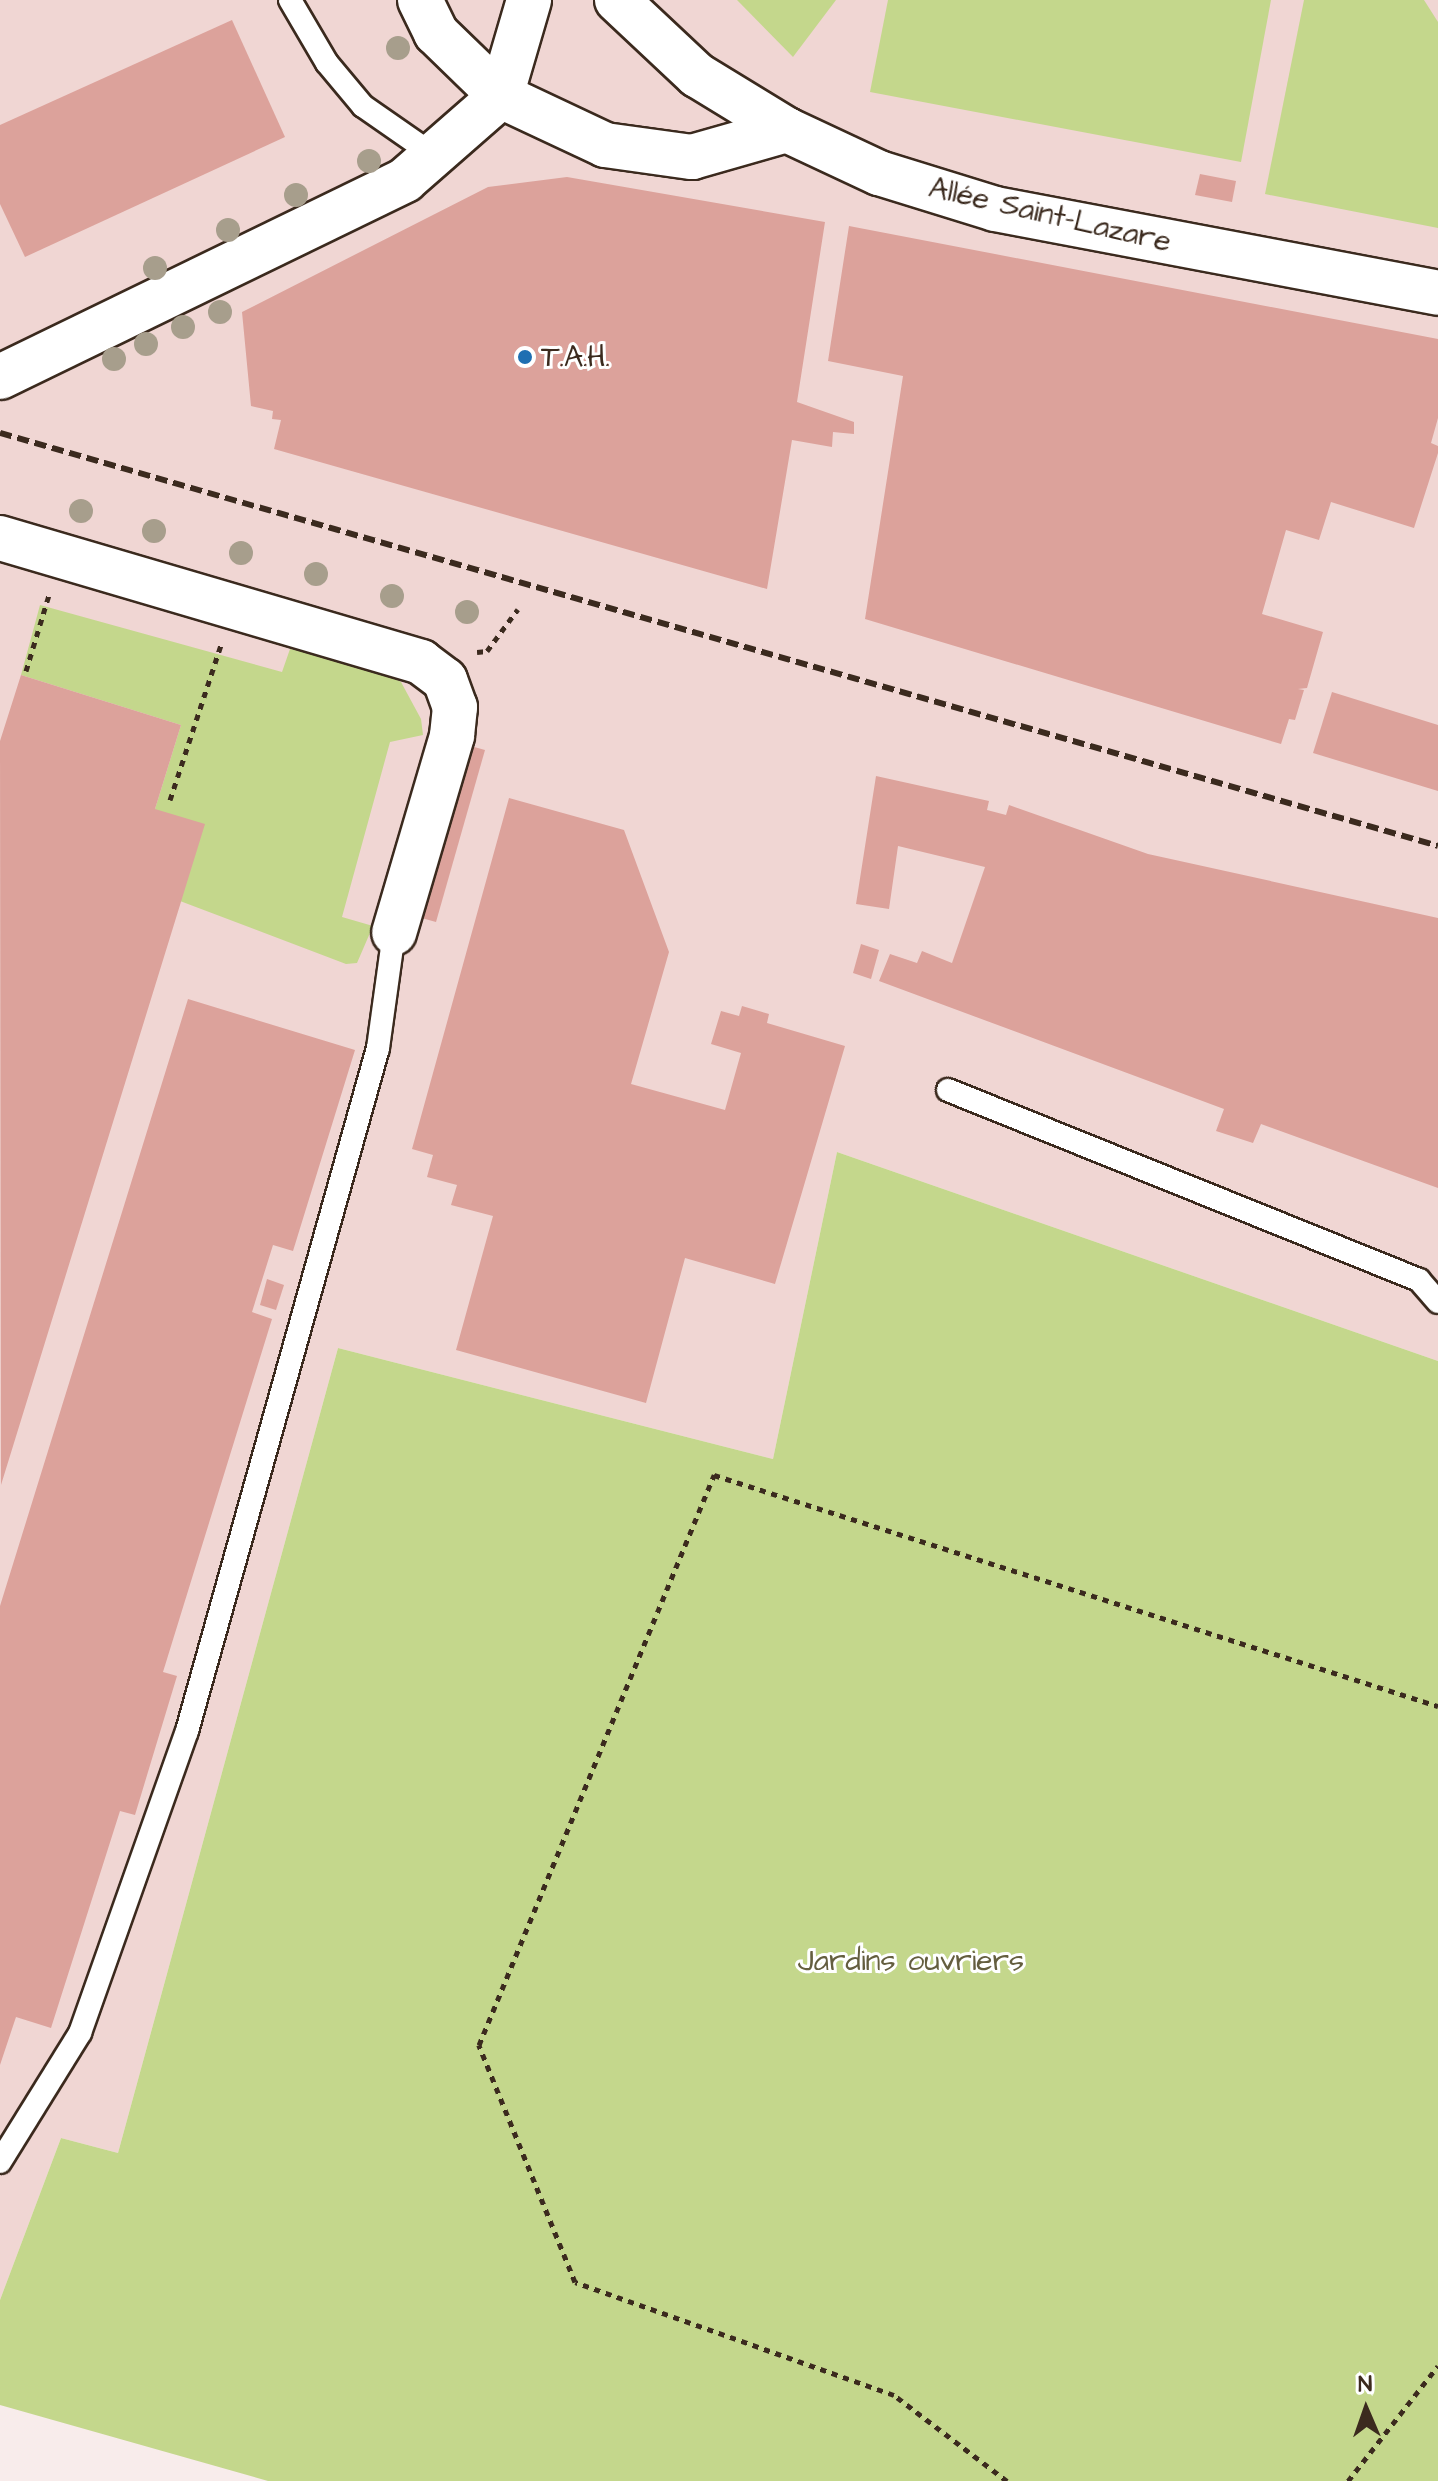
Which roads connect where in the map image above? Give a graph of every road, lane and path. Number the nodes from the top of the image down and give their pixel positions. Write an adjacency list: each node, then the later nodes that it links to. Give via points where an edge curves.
1 (290, 0): 7 (lane, via 327,63 363,106)
2 (420, 0): 5 (street, via 436,33)
3 (529, 0): 5 (street)
4 (617, 0): 6 (street, Allée Saint-Lazare, via 697,75)
5 (501, 96): 6 (street, via 605,145 692,157); 7 (street)
6 (787, 130): 8 (street, Allée Saint-Lazare, via 879,173 995,209)
7 (435, 156): 9 (street, via 348,212)
8 (1438, 293)
9 (0, 377)
10 (0, 538): 11 (street)
11 (59, 555): 12 (street); 13 (path)
12 (232, 606): 14 (path); 15 (street, via 421,662 445,680 455,707 452,736)
13 (26, 671)
14 (170, 800)
15 (394, 933): 19 (lane, via 378,1048 187,1731 80,2033)
16 (948, 1090): 17 (lane, via 1419,1280)
17 (1438, 1302)
18 (1438, 1706): 21 (path, via 714,1475 479,2045 575,2282 894,2395)
19 (0, 2162)
20 (1438, 2366): 22 (path)
21 (1007, 2481)
22 (1348, 2481)

